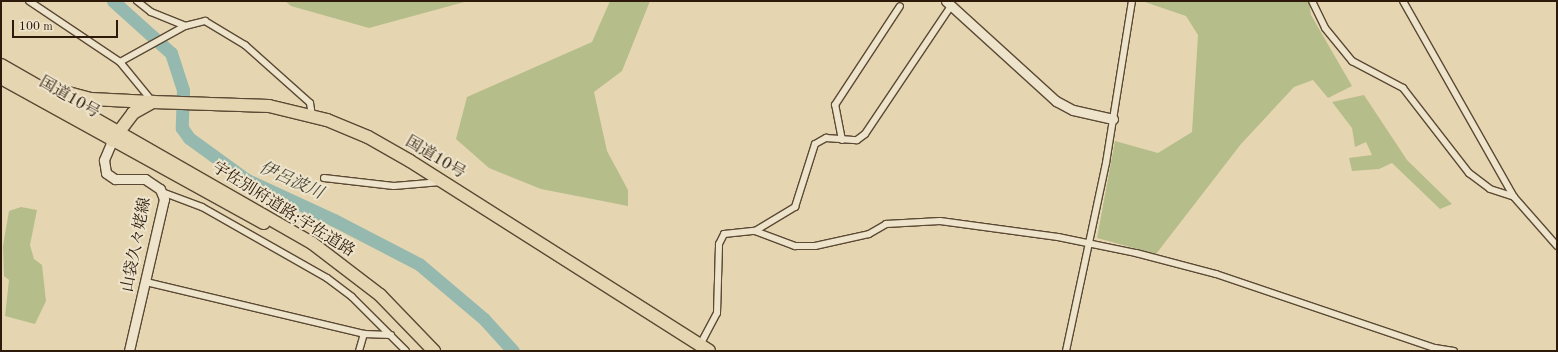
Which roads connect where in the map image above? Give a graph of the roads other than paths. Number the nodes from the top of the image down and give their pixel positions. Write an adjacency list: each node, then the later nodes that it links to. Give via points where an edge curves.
1 (29, 1): 9 (street)
2 (137, 1): 8 (street, via 151,12)
3 (1132, 1): 15 (street)
4 (1312, 1): 21 (street, via 1325,28 1352,61 1403,88 1469,173 1490,189)
5 (1403, 1): 21 (street)
6 (948, 4): 15 (main road, via 1056,101 1073,110); 17 (street, via 865,134 857,140)
7 (900, 6): 17 (street, via 835,105)
8 (185, 26): 9 (street); 14 (street, via 205,21 235,37 310,103)
9 (120, 62): 13 (street)
10 (1, 65): 11 (highway, 国道10号)
11 (19, 74): 13 (highway, via 70,95); 16 (highway, 国道10号)
12 (1, 78): 16 (highway, 国道10号)
13 (157, 103): 14 (highway, 国道10号, via 269,106); 16 (highway, 国道10号, via 133,113)
14 (312, 115): 19 (highway, 国道10号, via 368,137)
15 (1113, 119): 23 (street)
16 (115, 136): 20 (main road, 山袋久々姥線, via 104,160 106,173 115,179 140,178); 32 (highway, 宇佐別府道路;宇佐道路, via 308,248 370,294); 33 (highway, 宇佐別府道路;宇佐道路, via 312,243 380,295)
17 (842, 140): 22 (street, via 826,138 815,144 795,207)
18 (324, 178): 19 (street, via 394,186)
19 (444, 182): 28 (highway, 国道10号)
20 (162, 192): 25 (main road, 山袋久々姥線, via 162,212); 27 (street, via 189,200 272,243 352,297)
21 (1514, 197): 24 (street)
22 (755, 231): 23 (street, via 795,246 816,246 869,234 886,224 940,221); 28 (street, via 724,234 719,244 716,317)
23 (1090, 243): 34 (street, via 1079,280); 35 (street, via 1216,274)
24 (1557, 246)
25 (146, 282): 26 (street); 29 (main road, 山袋久々姥線)
26 (364, 334): 27 (street); 30 (street)
27 (391, 335): 31 (street)
28 (705, 348)
29 (129, 351)
30 (359, 351)
31 (406, 351)
32 (428, 351)
33 (434, 351)
34 (1066, 351)
35 (1444, 351): 36 (street)
36 (1454, 351)

